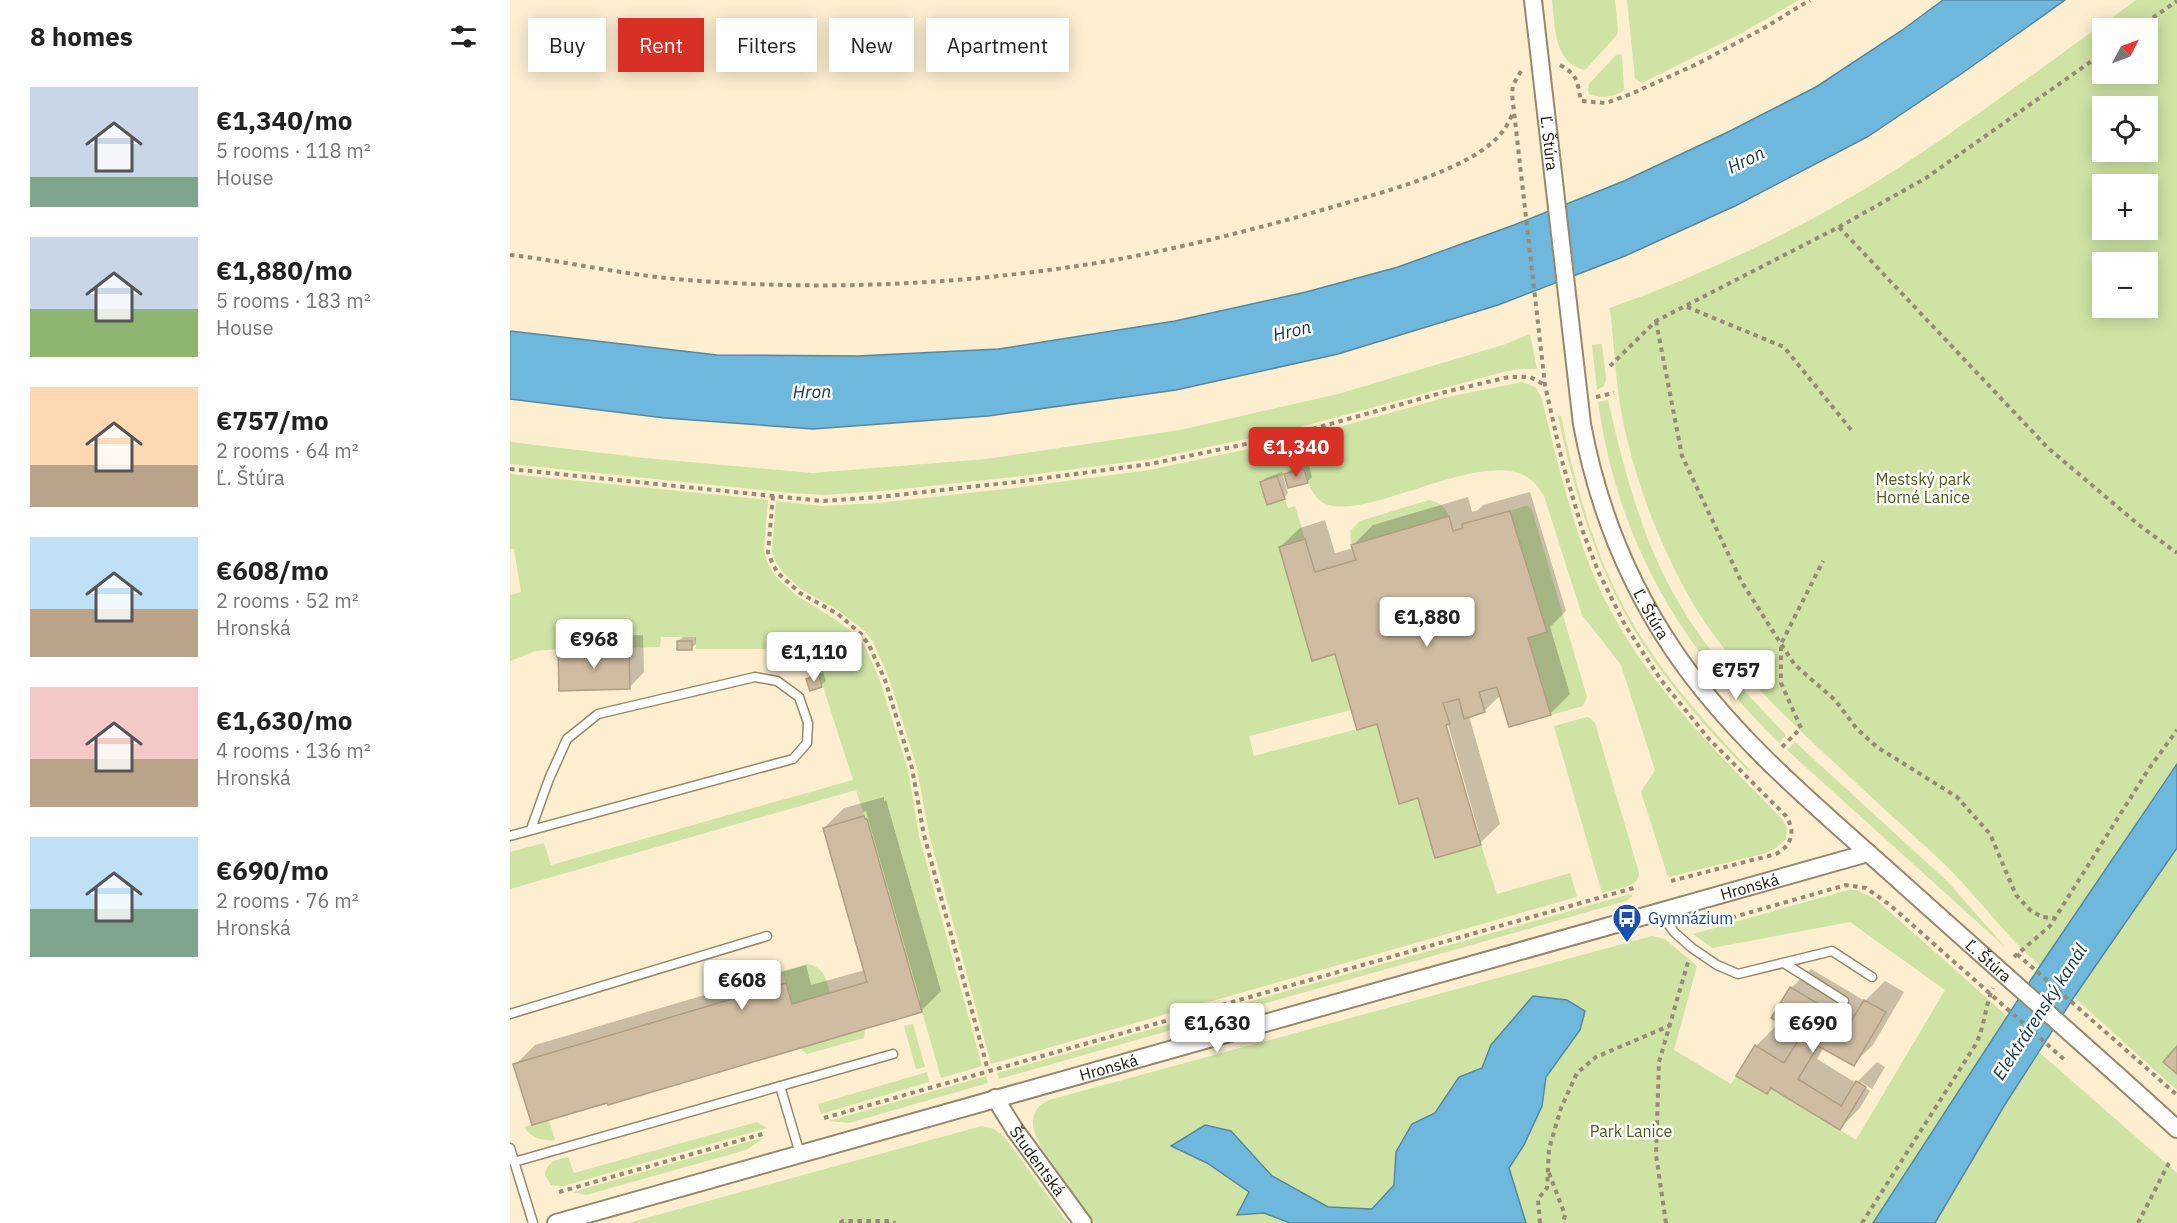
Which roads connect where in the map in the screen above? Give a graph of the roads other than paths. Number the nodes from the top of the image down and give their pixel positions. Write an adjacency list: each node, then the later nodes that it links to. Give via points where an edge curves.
1 (1533, 0): 4 (street, Ľ. Štúra, via 1582,424 1600,498 1626,566 1674,652 1703,690 1768,762)
2 (531, 829): 2 (lane, via 793,759 807,743 808,723 799,697 777,681 755,677 598,714 567,739); 3 (lane)
3 (510, 836)
4 (1868, 853): 5 (street, Hronská); 14 (street, Ľ. Štúra)
5 (1660, 912): 7 (lane, via 1692,948 1738,974); 13 (street, Hronská)
6 (767, 936): 10 (lane)
7 (1784, 963): 8 (lane, via 1832,951); 9 (lane)
8 (1872, 977)
9 (1844, 1001)
10 (510, 1014)
11 (893, 1054): 12 (lane)
12 (780, 1086): 16 (lane); 17 (lane)
13 (995, 1098): 16 (street, Hronská); 20 (street, Študentská)
14 (2177, 1129)
15 (510, 1148): 17 (lane)
16 (800, 1154): 19 (street, Hronská)
17 (514, 1162): 18 (lane)
18 (533, 1223)
19 (556, 1223)
20 (1083, 1223)

